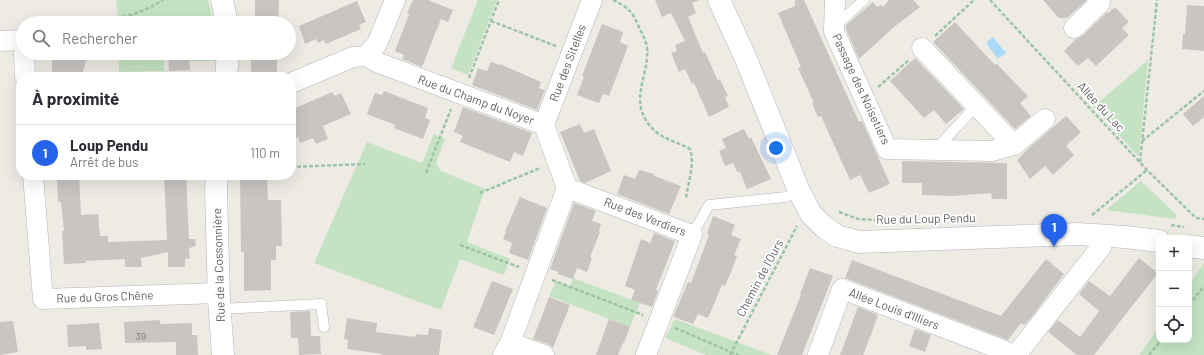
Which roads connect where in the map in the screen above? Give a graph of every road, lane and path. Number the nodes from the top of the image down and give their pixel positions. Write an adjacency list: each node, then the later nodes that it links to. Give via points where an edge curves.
1 (163, 0): 13 (path, via 149,9)
2 (222, 0): 14 (street)
3 (395, 0): 22 (street, via 377,44)
4 (499, 0): 15 (path)
5 (592, 0): 21 (street, Rue des Sitelles)
6 (613, 0): 47 (path, via 628,8 633,14 647,48 640,96 641,110 646,120 654,131 664,138 690,149 692,165)
7 (719, 0): 45 (street, Rue du Loup Pendu, via 746,59)
8 (835, 0): 16 (street, Passage des Noisetiers)
9 (864, 0): 16 (lane)
10 (990, 0): 37 (path, Allée du Lac)
11 (1097, 0): 17 (street, via 1100,3)
12 (1157, 0): 33 (path)
13 (127, 16)
14 (226, 16)
15 (491, 21): 21 (path); 29 (path)
16 (834, 27): 35 (street, Passage des Noisetiers, via 887,149)
17 (1074, 28)
18 (16, 40): 19 (street)
19 (0, 41)
20 (922, 48): 30 (street)
21 (571, 52): 32 (street, Rue des Sitelles)
22 (366, 56): 27 (street, via 353,57); 29 (street, Rue du Champ du Noyer, via 379,64)
23 (24, 60): 25 (street)
24 (227, 60): 26 (street)
25 (25, 72)
26 (226, 72)
27 (296, 81)
28 (1204, 91): 33 (path)
29 (460, 94): 32 (street, Rue du Champ du Noyer); 41 (path)
30 (977, 106): 34 (street); 35 (lane)
31 (1045, 119): 34 (street, Passage des Noisetiers)
32 (544, 125): 36 (street, Rue du Champ du Noyer)
33 (1142, 141): 37 (path)
34 (1014, 145): 35 (street, Passage des Noisetiers, via 992,152)
35 (935, 150)
36 (557, 161): 44 (street, Rue du Champ du Noyer); 46 (path)
37 (1140, 162): 40 (path, Allée du Lac)
38 (365, 164): 39 (path)
39 (296, 167)
40 (1147, 170): 51 (path); 52 (path, Allée du Lac, via 1196,218)
41 (426, 173)
42 (33, 180): 64 (street, Rue du Gros Chêne, via 43,299)
43 (217, 180): 64 (street, Rue de la Cossonnière)
44 (567, 188): 56 (street, Rue des Verdiers); 61 (street)
45 (799, 191): 49 (street, Rue du Loup Pendu); 56 (lane, via 786,197 708,205)
46 (480, 193)
47 (686, 198)
48 (835, 210): 53 (path, Rue du Loup Pendu, via 858,219)
49 (811, 214): 54 (street, Rue du Loup Pendu, via 837,236 859,242 1078,234); 69 (path, Chemin de l'Ours, via 799,222)
50 (1085, 215): 51 (path)
51 (1092, 215): 54 (path)
52 (1204, 219)
53 (878, 221)
54 (1101, 225): 55 (street, Rue du Loup Pendu); 76 (street, via 1101,247)
55 (1162, 233): 57 (path)
56 (692, 235): 65 (street, Rue des Verdiers)
57 (1180, 235)
58 (1192, 238): 60 (street)
59 (460, 246): 61 (path)
60 (1204, 248)
61 (536, 273): 65 (path); 68 (street)
62 (1204, 286): 63 (path)
63 (1192, 300)
64 (219, 301): 66 (lane, via 321,304); 70 (street, Rue de la Cossonnière)
65 (659, 321): 69 (path); 72 (street, Rue des Verdiers)
66 (324, 327)
67 (1159, 343): 77 (path)
68 (507, 349): 71 (street)
69 (731, 354): 73 (path)
70 (223, 355)
71 (544, 355)
72 (646, 355)
73 (738, 355)
74 (818, 355): 75 (street, Allée Louis d'Illiers, via 842,289)
75 (1012, 355)
76 (1016, 355)
77 (1149, 355)

